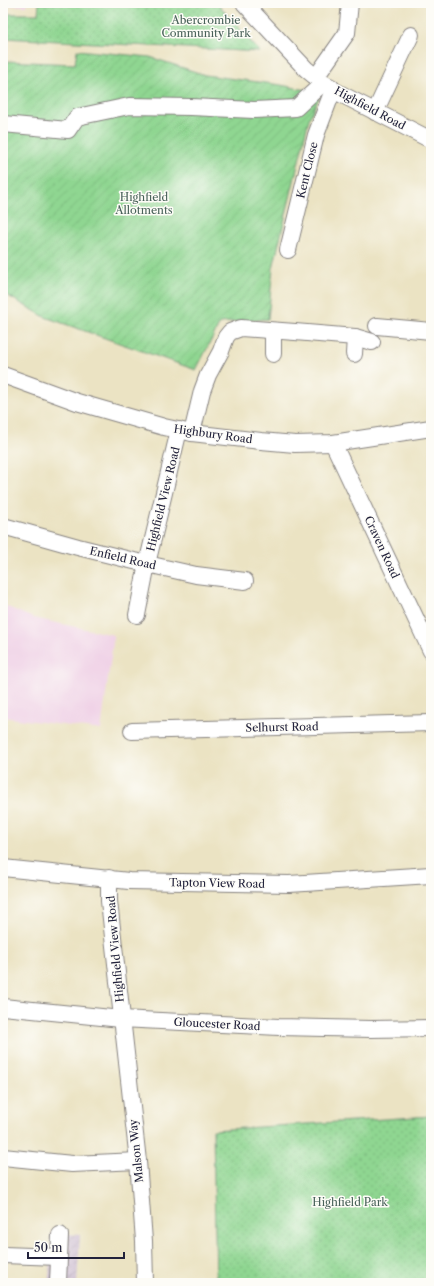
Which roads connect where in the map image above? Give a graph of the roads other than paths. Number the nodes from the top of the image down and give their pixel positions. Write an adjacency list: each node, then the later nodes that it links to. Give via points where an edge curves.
1 (244, 3): 4 (street, Highfield Road, via 306,69)
2 (350, 3): 4 (street, via 347,33)
3 (411, 36): 5 (street)
4 (324, 83): 5 (street, Highfield Road); 6 (street, via 296,108 254,110 129,106 77,117 68,130); 8 (street, Kent Close, via 316,135)
5 (375, 112): 7 (street, Highfield Road)
6 (3, 124)
7 (431, 140)
8 (288, 250)
9 (377, 326): 11 (street)
10 (273, 331): 12 (street, Highfield View Road); 14 (street); 18 (street, Highfield View Road, via 241,328 230,332 208,375)
11 (431, 331)
12 (355, 337): 13 (street, Highfield View Road); 15 (street)
13 (372, 342)
14 (272, 354)
15 (354, 354)
16 (3, 375): 18 (street, Highbury Road, via 78,402)
17 (431, 428): 19 (street, Highbury Road)
18 (185, 432): 19 (street, Highbury Road, via 295,444); 21 (street, Highfield View Road)
19 (333, 443): 24 (street, Craven Road)
20 (3, 526): 21 (street, Enfield Road)
21 (147, 564): 22 (street, Enfield Road, via 196,575); 23 (street, Highfield View Road)
22 (245, 581)
23 (137, 615)
24 (431, 651)
25 (431, 724): 26 (street, Selhurst Road)
26 (132, 731)
27 (3, 868): 29 (street, Tapton View Road)
28 (431, 875): 29 (street, Tapton View Road, via 289,884 129,881)
29 (109, 878): 31 (street, Highfield View Road)
30 (3, 1007): 31 (street, Gloucester Road)
31 (121, 1019): 32 (street, Gloucester Road, via 279,1027); 34 (street, Malson Way)
32 (431, 1028)
33 (3, 1157): 34 (street, via 72,1164)
34 (138, 1161): 39 (street, Malson Way)
35 (60, 1235): 37 (street)
36 (3, 1255): 37 (street)
37 (59, 1257): 38 (street)
38 (58, 1283)
39 (145, 1283)

